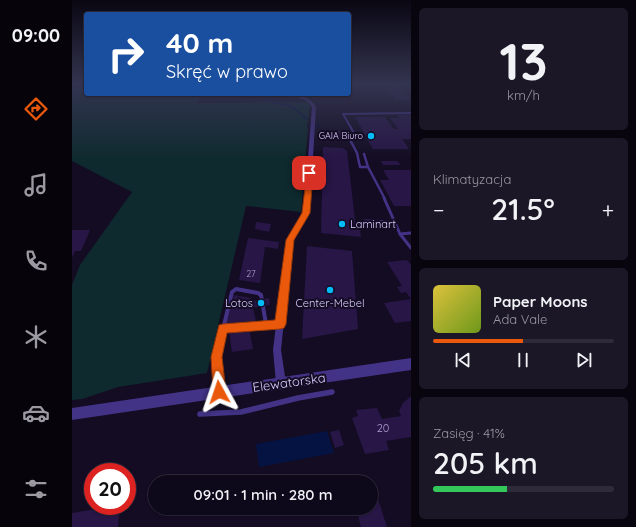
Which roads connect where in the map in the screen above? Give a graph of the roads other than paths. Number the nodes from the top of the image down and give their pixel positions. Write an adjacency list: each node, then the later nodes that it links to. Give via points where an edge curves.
1 (314, 110): 11 (street, via 308,202 306,213 290,240)
2 (411, 113): 4 (lane, via 343,114 354,133 347,134 357,153 360,167)
3 (364, 154): 4 (lane)
4 (368, 167): 6 (lane)
5 (365, 221): 6 (lane)
6 (395, 222): 8 (lane)
7 (411, 233): 8 (lane)
8 (400, 234): 9 (lane)
9 (411, 248)
10 (266, 324): 11 (lane); 12 (lane); 12 (lane, via 261,295 236,289 232,292)
11 (280, 324): 14 (street, via 277,357)
12 (223, 329): 15 (lane, via 216,357)
13 (411, 364): 14 (street, Elewatorska)
14 (281, 383): 15 (street, Elewatorska)
15 (219, 392): 17 (street, Elewatorska)
16 (332, 392): 18 (lane, via 241,412)
17 (72, 414)
18 (200, 414)

